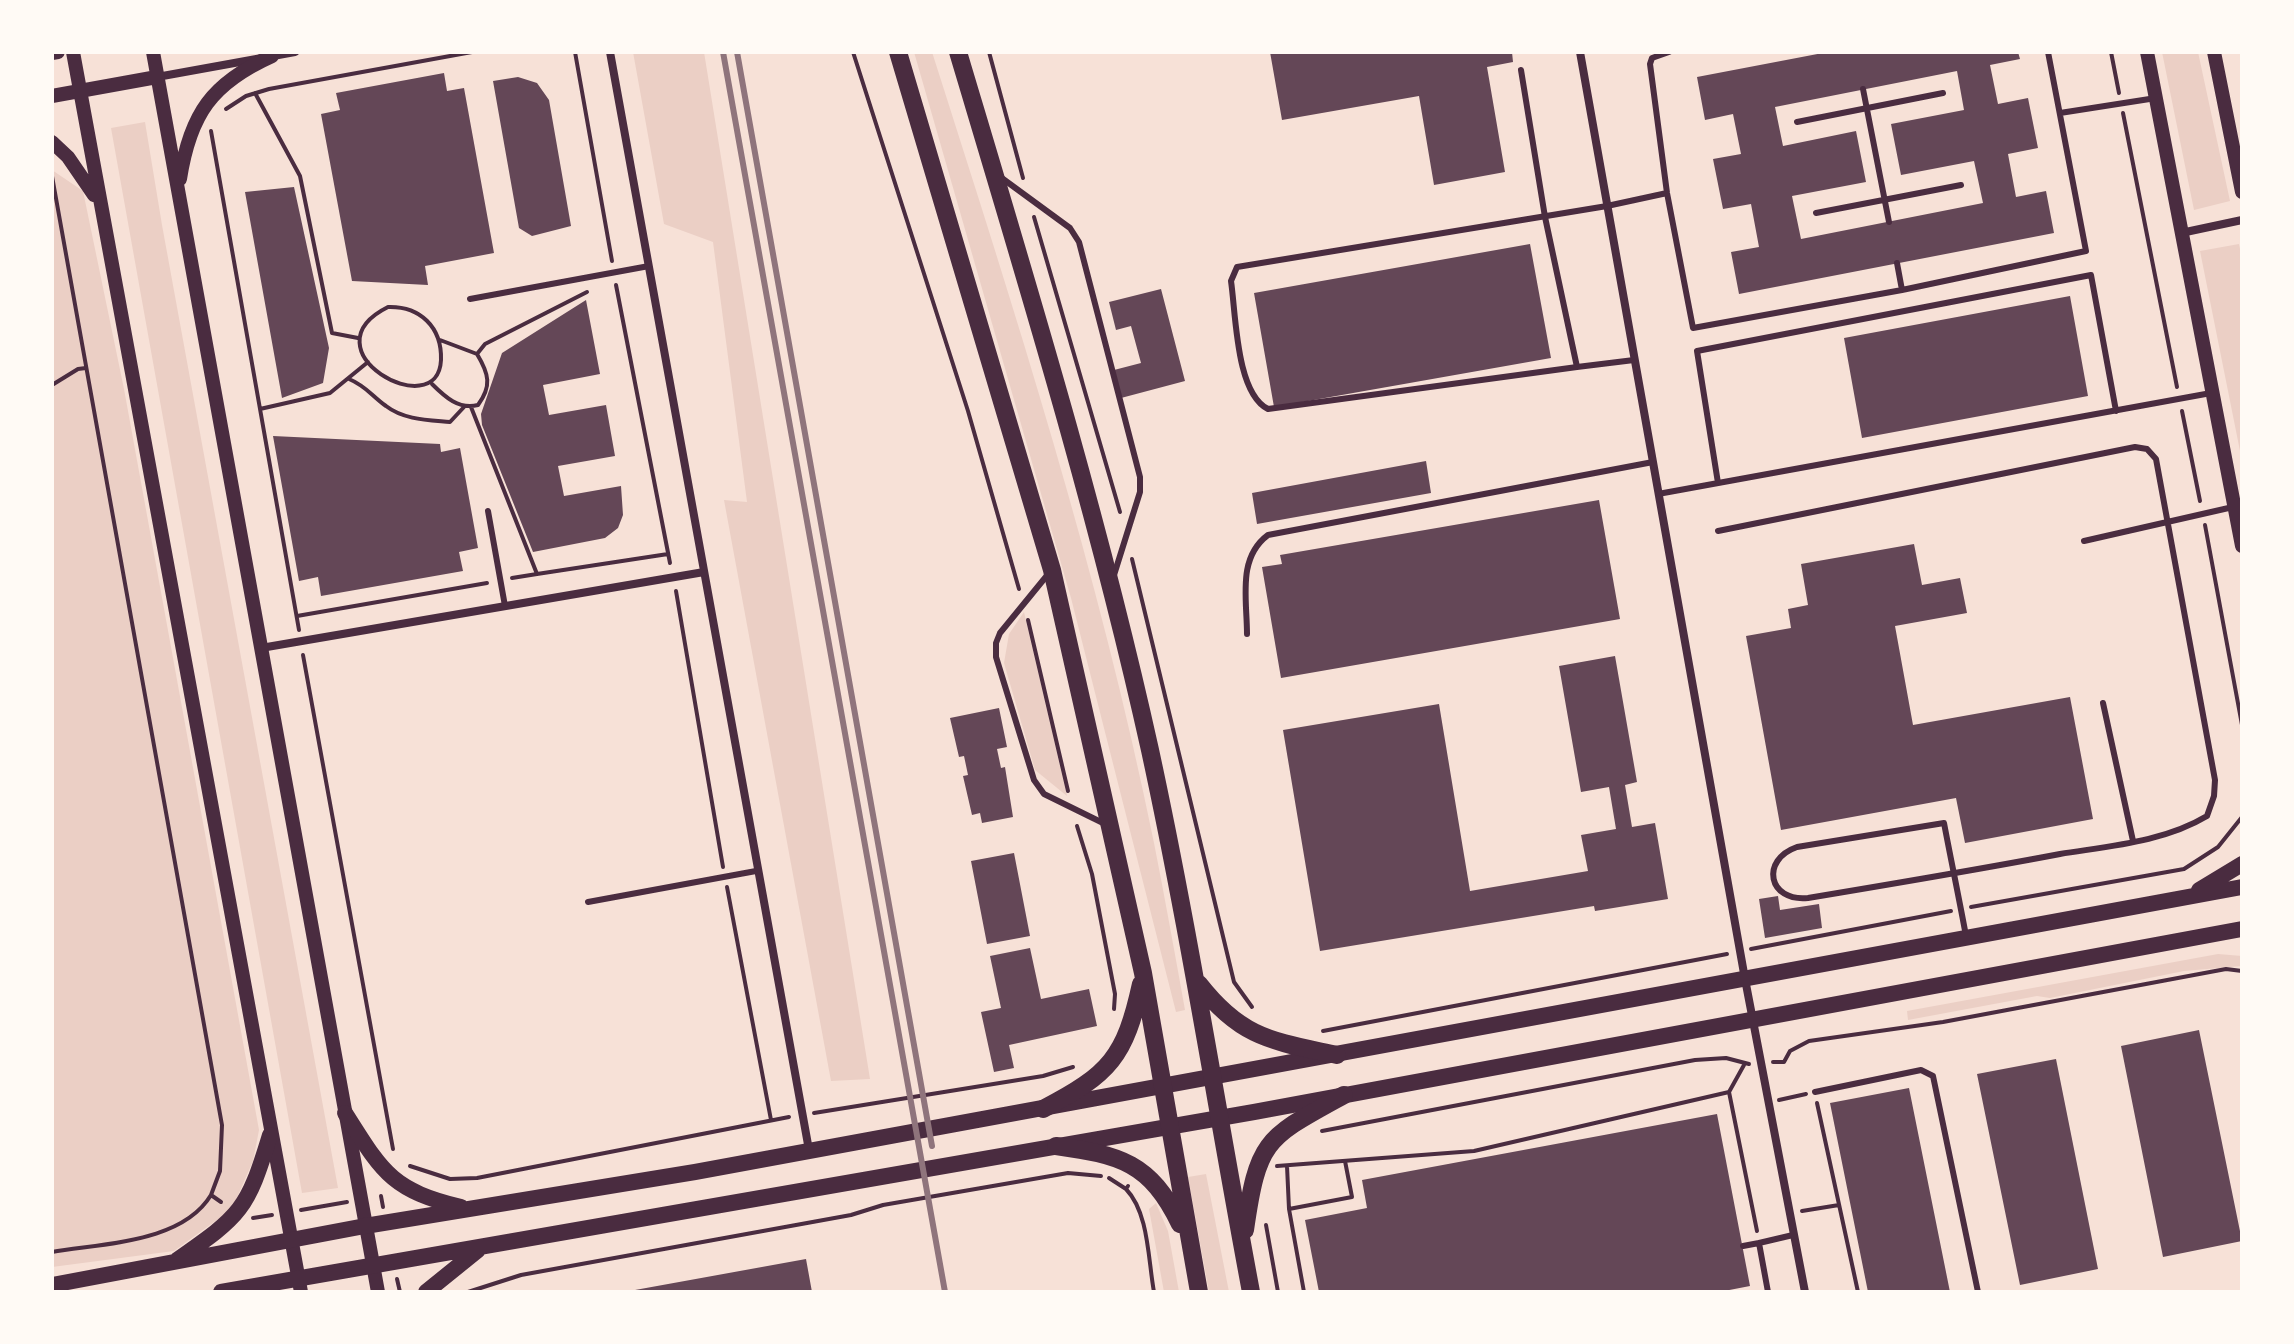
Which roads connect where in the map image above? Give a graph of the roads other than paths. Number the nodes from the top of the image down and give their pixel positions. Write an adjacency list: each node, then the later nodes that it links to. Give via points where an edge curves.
1 (58, 52): 13 (street)
2 (73, 52): 18 (street)
3 (153, 52): 16 (street)
4 (295, 52): 14 (street)
5 (610, 52): 40 (street)
6 (898, 52): 56 (main road)
7 (958, 52): 26 (main road)
8 (1580, 52): 32 (street)
9 (1669, 52): 30 (lane, via 1652,58 1650,64)
10 (2048, 52): 23 (lane)
11 (2147, 52): 21 (street)
12 (2214, 52): 29 (street)
13 (52, 53)
14 (272, 56): 16 (street); 28 (street, via 230,79 199,112 189,134)
15 (1521, 70): 35 (lane)
16 (157, 77): 18 (street); 28 (street)
17 (1863, 89): 22 (lane)
18 (79, 91): 20 (street); 33 (street)
19 (1943, 93): 22 (lane)
20 (52, 96)
21 (2156, 98): 23 (lane); 38 (street)
22 (1866, 108): 24 (lane); 31 (lane)
23 (2060, 113): 41 (lane, via 2086,251)
24 (1797, 122)
25 (52, 142): 33 (street, via 87,182)
26 (992, 170): 58 (main road); 58 (lane, via 1070,228 1079,242 1140,477)
27 (1961, 185): 31 (lane)
28 (178, 191): 61 (street)
29 (2242, 192)
30 (1667, 193): 32 (lane); 41 (lane, via 1693,328)
31 (1884, 200): 34 (lane); 37 (lane)
32 (1607, 206): 35 (lane); 43 (street)
33 (100, 207): 86 (street, via 224,857)
34 (1816, 213)
35 (1545, 217): 44 (lane); 44 (lane, via 1237,267 1231,281 1246,384 1255,402 1268,409)
36 (2242, 220): 38 (street)
37 (1889, 222)
38 (2181, 233): 45 (street)
39 (1897, 263): 41 (lane)
40 (649, 266): 42 (lane); 57 (street)
41 (1902, 290)
42 (470, 299)
43 (1634, 360): 44 (lane); 47 (street)
44 (1577, 367)
45 (2211, 393): 46 (lane); 50 (street)
46 (2116, 411): 48 (lane); 48 (lane, via 2091,275 1697,351)
47 (1653, 462): 49 (street); 60 (lane, via 1268,535 1247,560)
48 (1718, 483): 49 (lane)
49 (1658, 494): 75 (street)
50 (2233, 507): 52 (lane); 55 (street)
51 (488, 511): 59 (lane)
52 (2168, 522): 53 (lane, via 2156,459 2147,449 2135,447); 54 (lane); 64 (lane, via 2214,796 2207,816 2197,822)
53 (1718, 531)
54 (2084, 541)
55 (2242, 546)
56 (1052, 570): 63 (main road); 63 (lane, via 1000,633 996,657 1034,780 1044,794)
57 (704, 572): 59 (street); 66 (street)
58 (1111, 586): 74 (main road)
59 (505, 606): 61 (street)
60 (1247, 634)
61 (261, 648): 83 (street)
62 (2103, 703): 64 (lane)
63 (1112, 828): 73 (main road)
64 (2133, 841): 67 (lane)
65 (2242, 864): 69 (main road)
66 (756, 871): 70 (lane); 88 (street)
67 (1953, 874): 67 (lane, via 1944,823 1797,847 1776,860 1773,872 1775,885 1795,899); 72 (lane)
68 (2242, 887): 69 (main road)
69 (2177, 900): 72 (main road)
70 (588, 902)
71 (2239, 931): 76 (main road)
72 (1967, 940): 75 (main road)
73 (1143, 973): 79 (main road); 82 (main road, via 1118,1055 1078,1090)
74 (1196, 979): 77 (main road, via 1238,1025 1278,1042); 78 (main road)
75 (1745, 979): 76 (street); 77 (main road)
76 (1754, 1021): 81 (main road); 91 (street)
77 (1337, 1055): 78 (main road)
78 (1214, 1076): 79 (main road); 84 (main road)
79 (1162, 1085): 82 (main road); 85 (main road)
80 (1815, 1092): 109 (lane, via 1921,1070 1933,1076)
81 (1344, 1095): 84 (main road); 97 (main road, via 1268,1144 1257,1162)
82 (1043, 1109): 88 (main road)
83 (345, 1113): 89 (main road, via 372,1159 392,1180 434,1201); 90 (street)
84 (1220, 1117): 85 (main road); 97 (main road)
85 (1169, 1125): 87 (main road); 94 (main road)
86 (270, 1135): 92 (street); 98 (main road, via 246,1216)
87 (1056, 1146): 94 (main road, via 1112,1155 1143,1170 1169,1201); 96 (main road)
88 (809, 1150): 89 (main road)
89 (470, 1210): 90 (main road)
90 (365, 1226): 92 (main road); 99 (street)
91 (1793, 1235): 93 (lane); 108 (street)
92 (290, 1239): 98 (main road); 101 (street)
93 (1759, 1243): 95 (lane); 107 (lane)
94 (1190, 1245): 105 (main road)
95 (1743, 1246)
96 (481, 1248): 99 (main road); 104 (main road)
97 (1243, 1249): 106 (main road)
98 (172, 1263): 100 (main road)
99 (373, 1266): 101 (main road); 103 (street)
100 (52, 1285)
101 (299, 1285): 102 (main road)
102 (221, 1292)
103 (378, 1292)
104 (426, 1292)
105 (1199, 1292)
106 (1251, 1292)
107 (1768, 1292)
108 (1805, 1292)
109 (1978, 1292)

